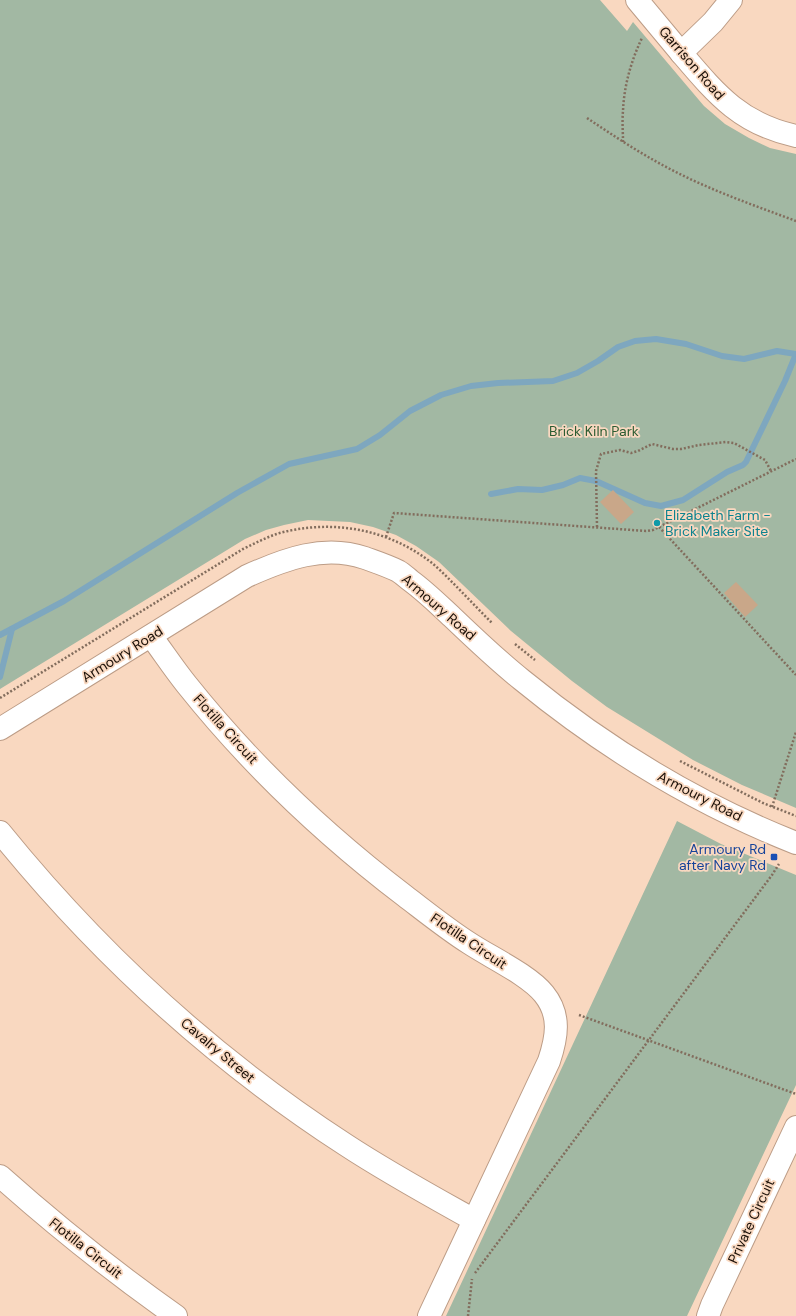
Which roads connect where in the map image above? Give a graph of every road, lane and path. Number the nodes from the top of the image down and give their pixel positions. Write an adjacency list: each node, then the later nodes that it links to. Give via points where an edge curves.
1 (637, 0): 4 (street, Garrison Road)
2 (731, 0): 4 (street)
3 (642, 36): 7 (path, via 631,65 627,85 623,110)
4 (682, 52): 6 (street, Garrison Road, via 709,86 734,109 765,127)
5 (587, 118): 7 (path)
6 (796, 136)
7 (623, 143): 8 (path, via 730,196)
8 (796, 221)
9 (796, 459): 10 (path)
10 (771, 471): 11 (path, via 764,460 734,443 726,442 699,444 681,449 652,444 631,453 620,450 601,454 596,471); 12 (path)
11 (597, 527): 12 (path, via 646,530); 13 (path, via 394,513)
12 (659, 527): 18 (path)
13 (386, 537): 14 (path, via 433,564); 19 (path, via 339,526 298,529 268,537 243,549)
14 (496, 626)
15 (151, 636): 20 (street, Armoury Road); 26 (street, Armoury Road, via 247,576 277,562 306,554 337,552 364,558 398,571 428,594 520,679 607,744 695,796); 33 (street, Flotilla Circuit, via 187,685 224,728 313,820 365,866 432,918 531,982 544,994 551,1006 556,1032 549,1061)
16 (513, 642): 17 (path)
17 (537, 662)
18 (796, 675)
19 (0, 698)
20 (0, 729)
21 (796, 732): 23 (path)
22 (677, 759): 23 (path)
23 (772, 807): 24 (path)
24 (796, 816)
25 (0, 832): 33 (street, Cavalry Street, via 100,944 222,1054 346,1145)
26 (796, 843)
27 (778, 864): 29 (path)
28 (579, 1015): 29 (path)
29 (649, 1041): 30 (path); 36 (path, via 472,1276)
30 (796, 1094)
31 (796, 1127): 37 (street, Private Circuit)
32 (0, 1176): 34 (street, Flotilla Circuit, via 82,1246)
33 (474, 1220): 35 (street, Flotilla Circuit)
34 (176, 1316)
35 (429, 1316)
36 (468, 1316)
37 (708, 1316)

